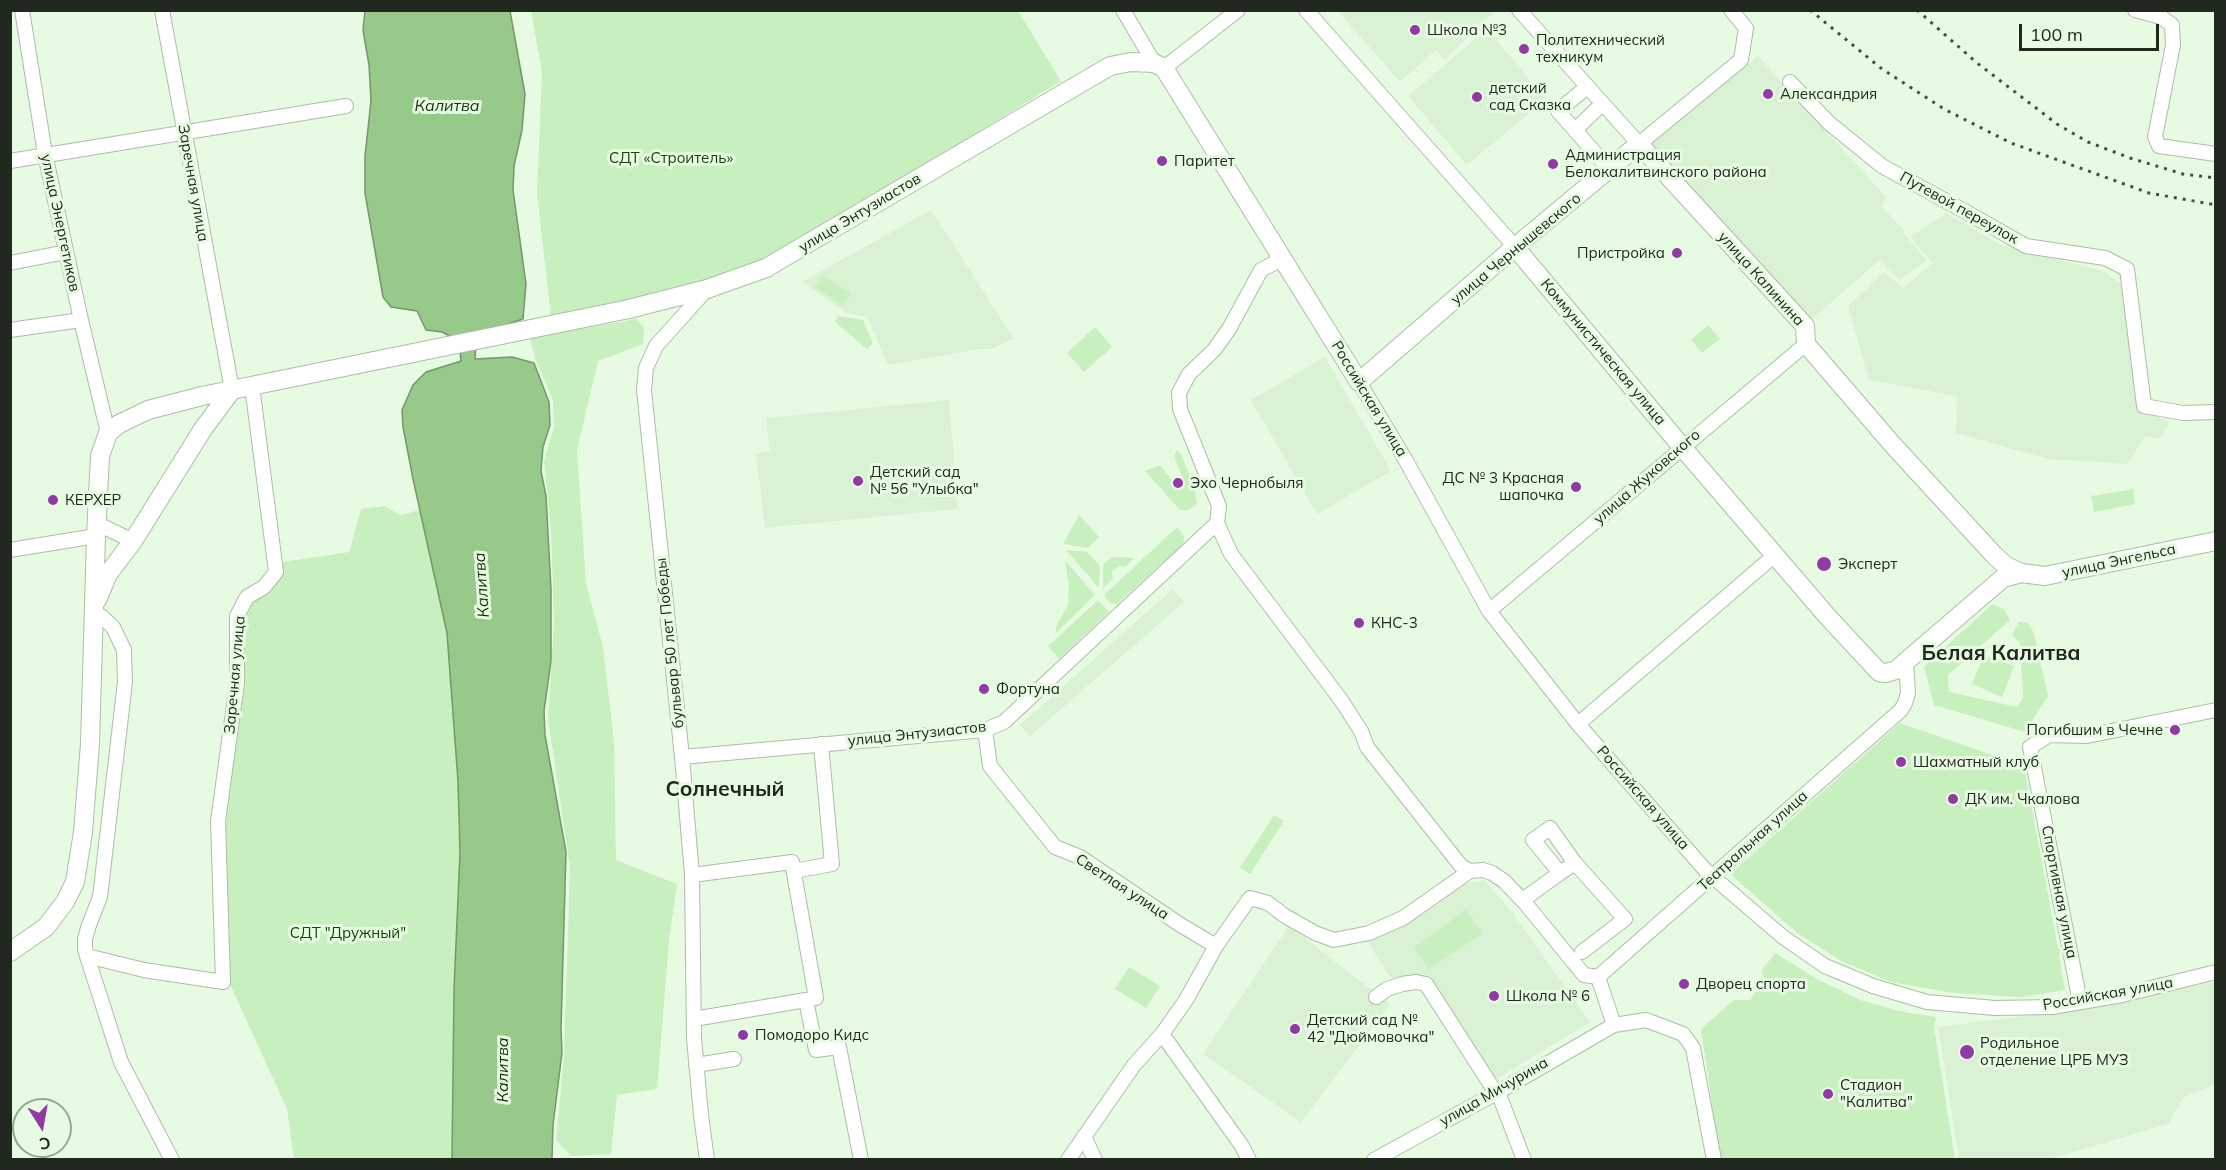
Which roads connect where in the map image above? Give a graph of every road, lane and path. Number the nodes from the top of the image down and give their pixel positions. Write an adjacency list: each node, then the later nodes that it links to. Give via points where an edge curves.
1 (22, 10): 17 (street, улица Энергетиков)
2 (162, 10): 15 (street, Заречная улица)
3 (1123, 10): 9 (street, Российская улица)
4 (1238, 10): 9 (street)
5 (1306, 10): 21 (street, Коммунистическая улица)
6 (1519, 10): 11 (street, улица Калинина)
7 (1731, 10): 16 (street, улица Чернышевского, via 1746,28 1742,60)
8 (2135, 10): 18 (street, via 2161,17 2172,25 2173,45 2155,137 2158,146)
9 (1159, 65): 23 (main road, Российская улица); 25 (main road, улица Энтузиастов, via 1131,62 1110,66 766,268)
10 (1790, 82): 34 (street, Путевой переулок, via 1829,123 1882,166 2026,246 2105,258 2127,268 2144,406 2183,414)
11 (1587, 87): 12 (street, улица Калинина); 14 (street, via 1558,111)
12 (1602, 104): 14 (street); 16 (street, улица Калинина)
13 (346, 106): 15 (street)
14 (1576, 129): 20 (street)
15 (184, 132): 17 (street); 31 (street, Заречная улица)
16 (1639, 144): 20 (main road, улица Чернышевского); 28 (main road, улица Калинина, via 1805,326)
17 (45, 154): 19 (street); 22 (street, улица Энергетиков)
18 (2216, 154)
19 (10, 160)
20 (1610, 170): 21 (main road, улица Чернышевского)
21 (1515, 247): 29 (main road, улица Чернышевского); 36 (main road, Коммунистическая улица)
22 (66, 252): 24 (street); 26 (street, улица Энергетиков)
23 (1282, 259): 29 (main road, Российская улица); 37 (street, via 1261,270 1229,329 1189,374 1179,393 1180,409 1219,506)
24 (10, 262)
25 (707, 290): 30 (main road, улица Энтузиастов); 51 (street, бульвар 50 лет Победы, via 656,346 646,368 644,390)
26 (81, 320): 27 (street); 35 (street, улица Энергетиков)
27 (10, 330)
28 (1806, 344): 36 (street, улица Жуковского); 43 (main road, улица Калинина, via 1994,555)
29 (1359, 382): 44 (street, Российская улица)
30 (252, 386): 31 (main road, улица Энтузиастов); 62 (street, Заречная улица, via 276,573 264,587 247,597 237,616 237,683 218,822 223,981 144,970)
31 (232, 390): 32 (main road, улица Энтузиастов); 33 (main road)
32 (202, 396): 33 (street); 35 (main road, улица Энтузиастов, via 148,410)
33 (215, 412): 39 (main road)
34 (2216, 412)
35 (108, 433): 38 (main road, via 100,456)
36 (1682, 447): 42 (main road, Коммунистическая улица); 44 (street, улица Жуковского)
37 (1217, 523): 49 (street, улица Энтузиастов, via 1004,722); 54 (street, via 1231,554 1341,700 1367,747 1461,866)
38 (96, 529): 39 (street); 41 (street); 45 (main road)
39 (133, 541): 45 (main road, via 108,574)
40 (2216, 541): 43 (main road, улица Энгельса, via 2055,575)
41 (10, 550)
42 (1775, 555): 46 (main road, Коммунистическая улица, via 1879,672 1896,670); 48 (street)
43 (2021, 573): 46 (main road, via 2003,578)
44 (1489, 611): 48 (street, Российская улица)
45 (93, 613): 60 (main road, via 90,744 75,882 46,927); 62 (street, via 112,627 124,651 124,682 100,897 88,925 84,949)
46 (1906, 662): 57 (street, Театральная улица, via 1908,693 1901,710)
47 (2216, 710): 67 (street, Спортивная улица, via 2087,736 2049,735 2030,747)
48 (1578, 724): 57 (street, Российская улица)
49 (985, 730): 50 (street, улица Энтузиастов); 59 (street, Светлая улица, via 990,766 1055,847 1080,857)
50 (821, 744): 51 (street, улица Энтузиастов); 53 (street, via 832,864)
51 (682, 757): 56 (street, бульвар 50 лет Победы)
52 (1575, 862): 55 (street); 55 (street, via 1550,828 1533,840); 61 (street, via 1625,919)
53 (794, 870): 56 (street, via 792,862); 66 (street)
54 (1470, 871): 58 (street, via 1492,873); 59 (street, via 1403,918 1370,933 1334,940 1315,933 1268,903 1250,898)
55 (1560, 873): 58 (street, via 1528,896)
56 (692, 875): 68 (street, бульвар 50 лет Победы)
57 (1713, 877): 64 (street, Театральная улица); 67 (street, Российская улица, via 1783,937 1825,966 1873,986 1927,1002 1995,1008 2052,1007)
58 (1526, 903): 64 (street, via 1584,975)
59 (1216, 946): 70 (street)
60 (10, 952)
61 (1582, 952)
62 (87, 956): 75 (street, via 121,1062)
63 (2216, 972): 67 (street, Российская улица)
64 (1598, 977): 69 (street)
65 (1376, 998): 73 (street, via 1386,989 1402,984 1426,984)
66 (811, 999): 68 (street); 77 (street, via 816,1050 838,1047)
67 (2080, 1002)
68 (694, 1018): 72 (street, бульвар 50 лет Победы)
69 (1614, 1025): 73 (street, улица Мичурина); 83 (street, via 1646,1020 1683,1034 1693,1048)
70 (1162, 1034): 74 (street, via 1134,1065); 80 (street)
71 (734, 1059): 72 (street)
72 (696, 1065): 76 (street, бульвар 50 лет Победы)
73 (1497, 1092): 81 (street, улица Мичурина); 82 (street)
74 (1084, 1136): 78 (street); 79 (street)
75 (172, 1160)
76 (707, 1160)
77 (861, 1160)
78 (1068, 1160)
79 (1095, 1160)
80 (1249, 1160)
81 (1374, 1160)
82 (1524, 1160)
83 (1714, 1160)

